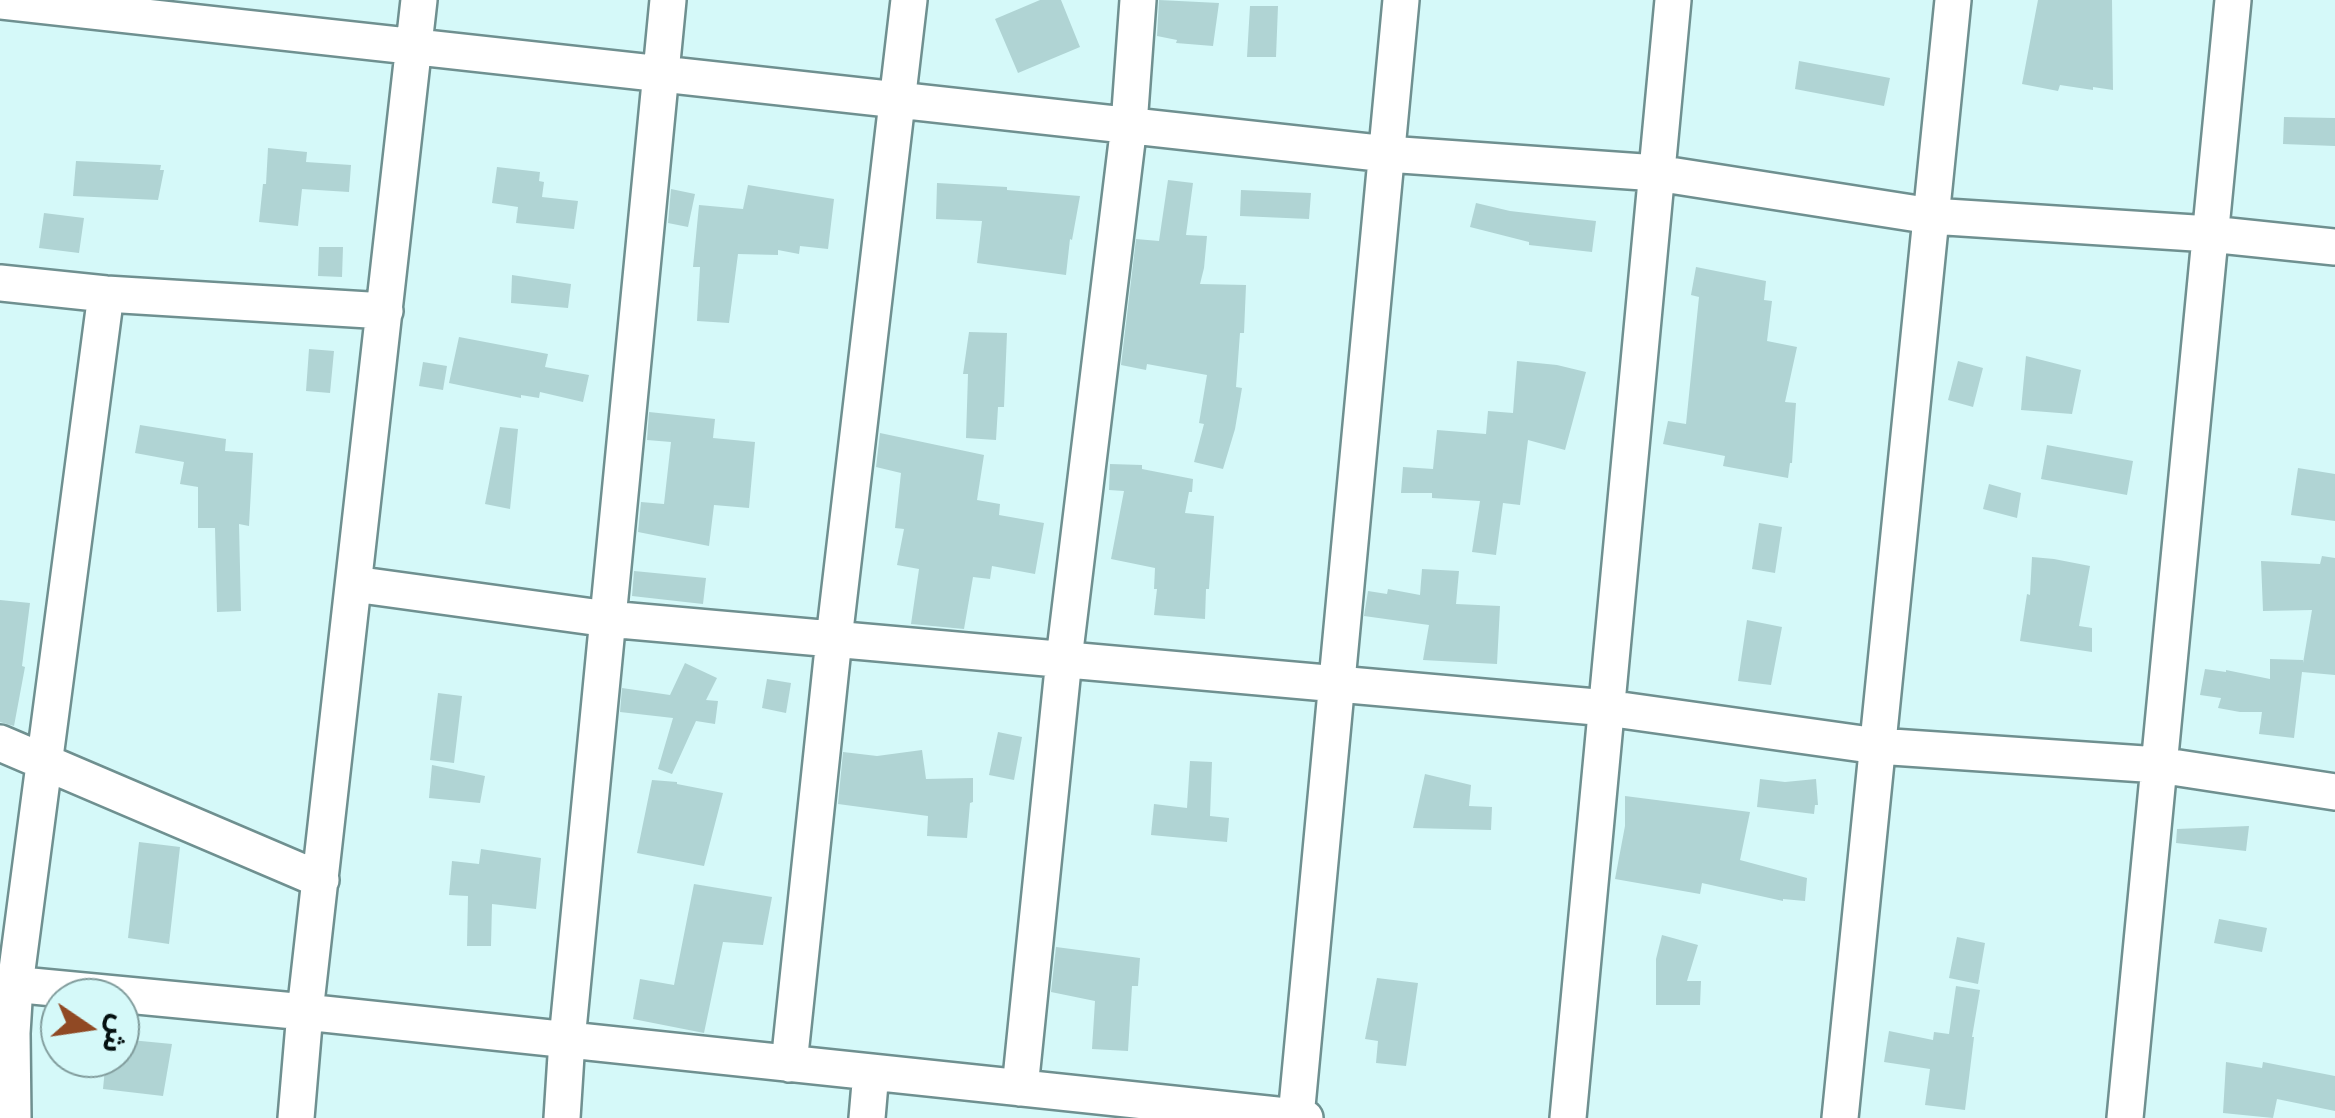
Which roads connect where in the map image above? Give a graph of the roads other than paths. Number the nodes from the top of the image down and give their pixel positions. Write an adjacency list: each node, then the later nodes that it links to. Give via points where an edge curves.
1 (419, 0): 11 (street)
2 (668, 0): 12 (street)
3 (908, 0): 13 (street)
4 (1138, 0): 14 (street)
5 (1401, 0): 15 (street)
6 (1673, 0): 16 (street)
7 (1953, 0): 17 (street)
8 (2233, 0): 18 (street)
9 (0, 1): 10 (street)
10 (130, 8): 11 (street)
11 (415, 46): 12 (street); 22 (street)
12 (661, 74): 13 (street); 24 (street)
13 (898, 100): 14 (street); 25 (street)
14 (1129, 125): 15 (street); 26 (street)
15 (1387, 154): 16 (street); 27 (street)
16 (1657, 172): 17 (street); 28 (street)
17 (1931, 216): 18 (street); 30 (street)
18 (2210, 234): 19 (street); 32 (street)
19 (2335, 247)
20 (0, 283): 21 (street)
21 (106, 294): 22 (street); 31 (street)
22 (385, 311): 23 (street)
23 (354, 584): 24 (street); 34 (street)
24 (608, 618): 25 (street); 37 (street)
25 (834, 639): 26 (street); 38 (street)
26 (1064, 659): 27 (street); 40 (street)
27 (1337, 683): 28 (street); 42 (street)
28 (1606, 708): 30 (street); 48 (street)
29 (0, 743): 31 (street)
30 (1877, 746): 32 (street); 49 (street)
31 (45, 761): 34 (street); 35 (street)
32 (2159, 764): 33 (street); 50 (street)
33 (2335, 792)
34 (321, 880): 36 (street)
35 (8, 984): 36 (street); 43 (street)
36 (305, 1012): 37 (street); 44 (street)
37 (566, 1040): 38 (street); 45 (street)
38 (789, 1064): 39 (street)
39 (871, 1072): 40 (street); 46 (street)
40 (1020, 1088): 41 (street)
41 (1148, 1110): 42 (street)
42 (1296, 1117): 47 (street)
43 (13, 1118)
44 (296, 1118)
45 (562, 1118)
46 (867, 1118)
47 (1305, 1118)
48 (1568, 1118)
49 (1840, 1118)
50 (2125, 1118)

